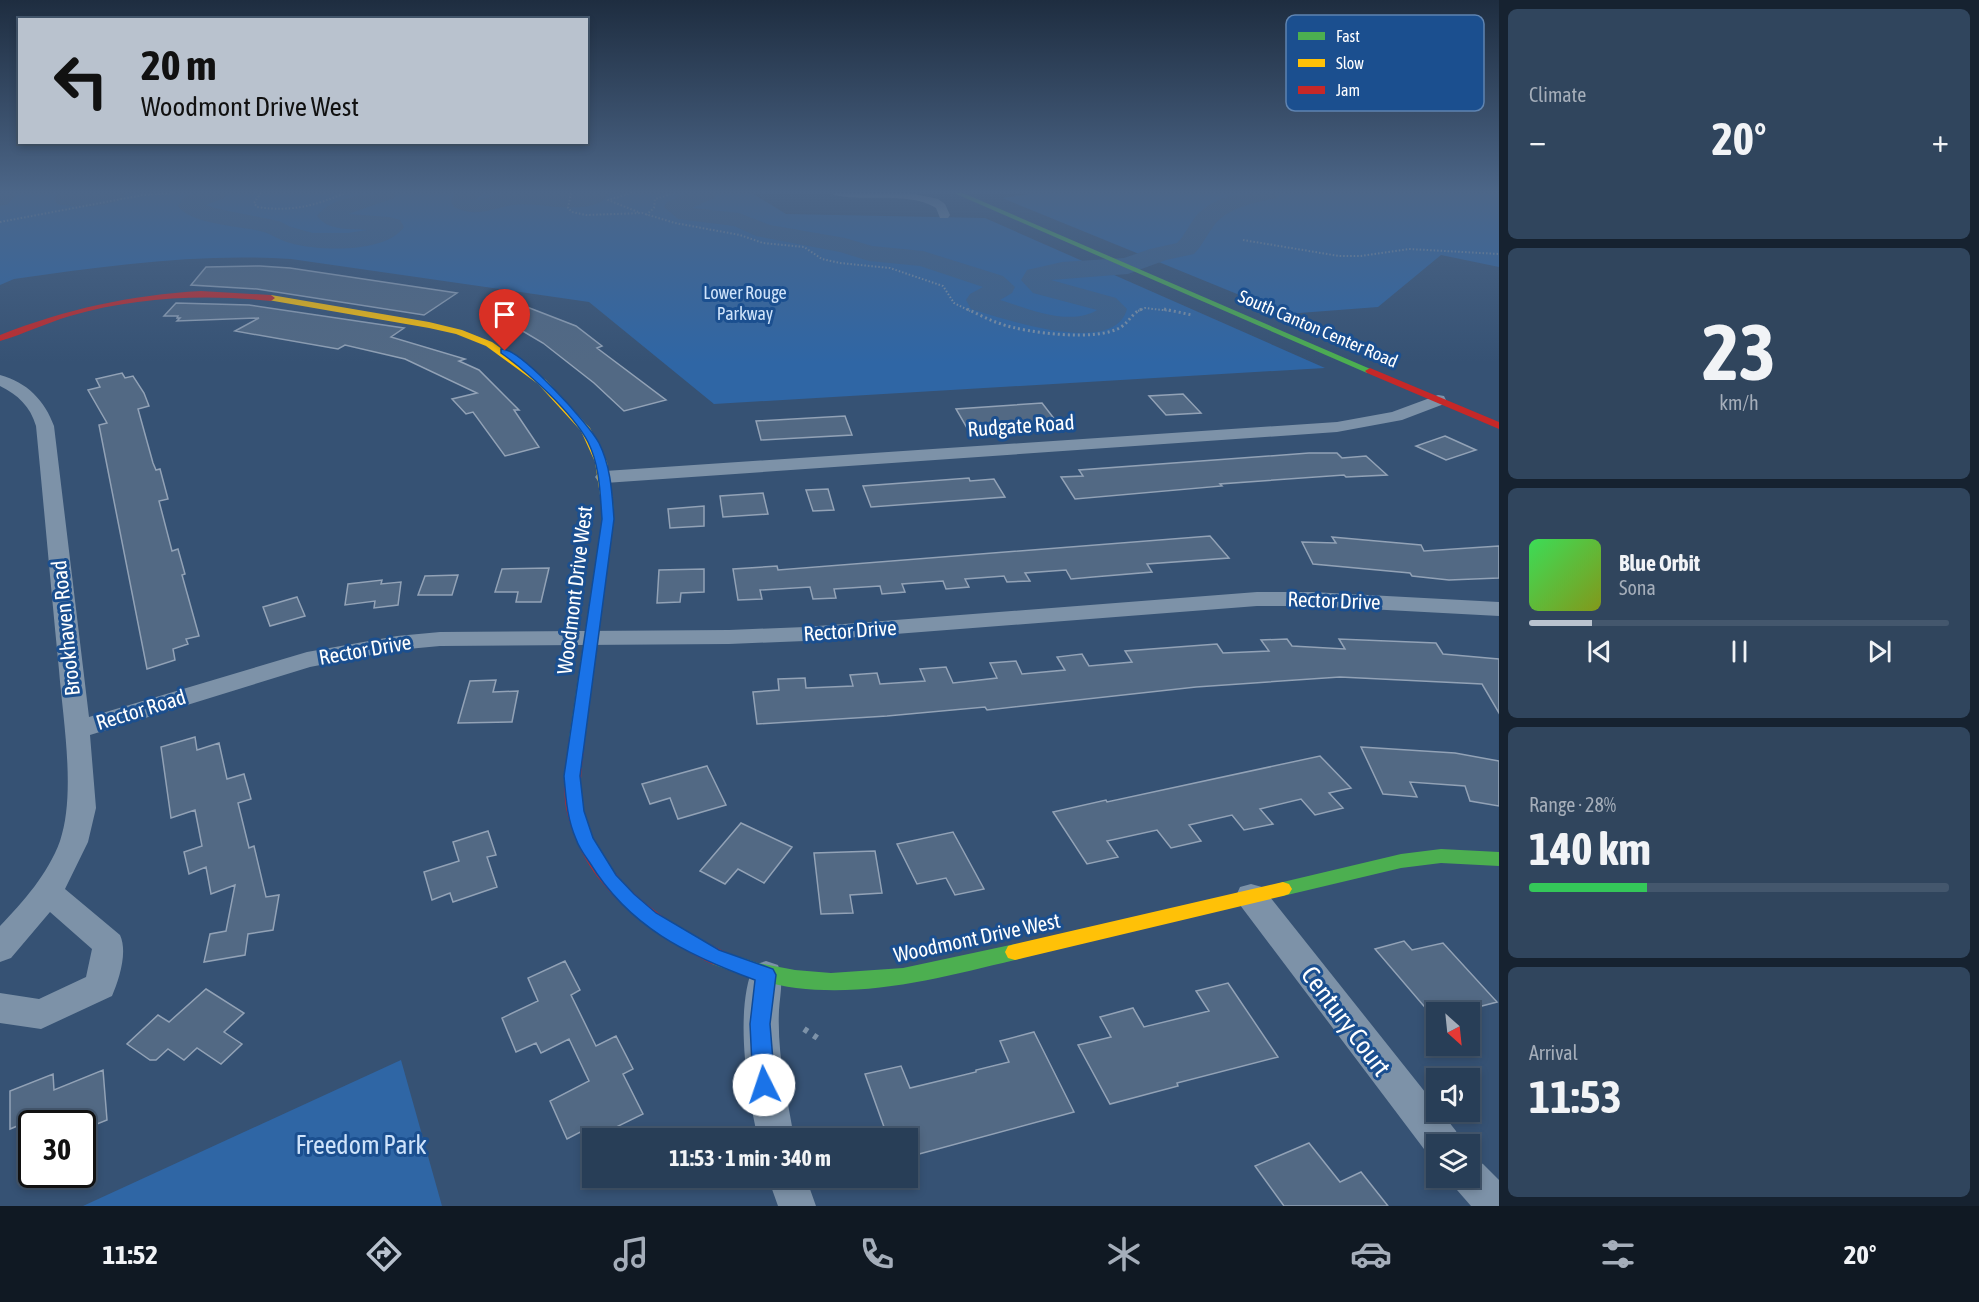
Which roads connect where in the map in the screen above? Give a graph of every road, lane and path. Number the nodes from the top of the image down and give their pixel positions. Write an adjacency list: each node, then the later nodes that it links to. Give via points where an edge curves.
1 (807, 249): 7 (path, via 822,259 890,268 943,286 954,303 1003,325 1054,334 1090,336 1120,327 1134,312 1145,308)
2 (1089, 249): 10 (street, South Canton Center Road)
3 (1299, 249): 4 (path, via 1361,256)
4 (1407, 249)
5 (1414, 249): 6 (path)
6 (1499, 254)
7 (1192, 315)
8 (0, 338): 12 (street, Woodmont Drive West, via 80,310 132,299 190,294 246,295 446,328 489,343 518,361 586,430)
9 (0, 380): 16 (street, Brookhaven Road, via 36,403 45,426)
10 (1438, 400): 11 (street, South Canton Center Road); 12 (street, Rudgate Road, via 1396,416 1337,427)
11 (1499, 426)
12 (604, 477): 14 (street, Woodmont Drive West, via 608,519)
13 (1499, 609): 14 (street, Rector Drive, via 1257,599 805,634)
14 (590, 638): 15 (street, Rector Drive, via 397,643 308,660); 21 (street, Woodmont Drive West, via 572,776 575,811 584,840 610,880 650,919 712,956)
15 (205, 690): 16 (street, Rector Road)
16 (76, 729): 18 (street, Brookhaven Road, via 82,808 74,842)
17 (1499, 859): 19 (street, Woodmont Drive West, via 1441,856 1401,861)
18 (47, 891): 20 (street, Brookhaven Road); 22 (street, via 109,945 100,986 41,1014)
19 (1251, 896): 21 (street, Woodmont Drive West, via 907,977 828,982); 26 (street, Century Court)
20 (4, 943)
21 (766, 975): 25 (street, via 760,1035 764,1085)
22 (0, 1008)
23 (804, 1029): 24 (path)
24 (819, 1039)
25 (774, 1128)
26 (1435, 1134)
27 (791, 1188): 29 (street)
28 (1480, 1188): 30 (street)
29 (797, 1206)
30 (1497, 1206)

